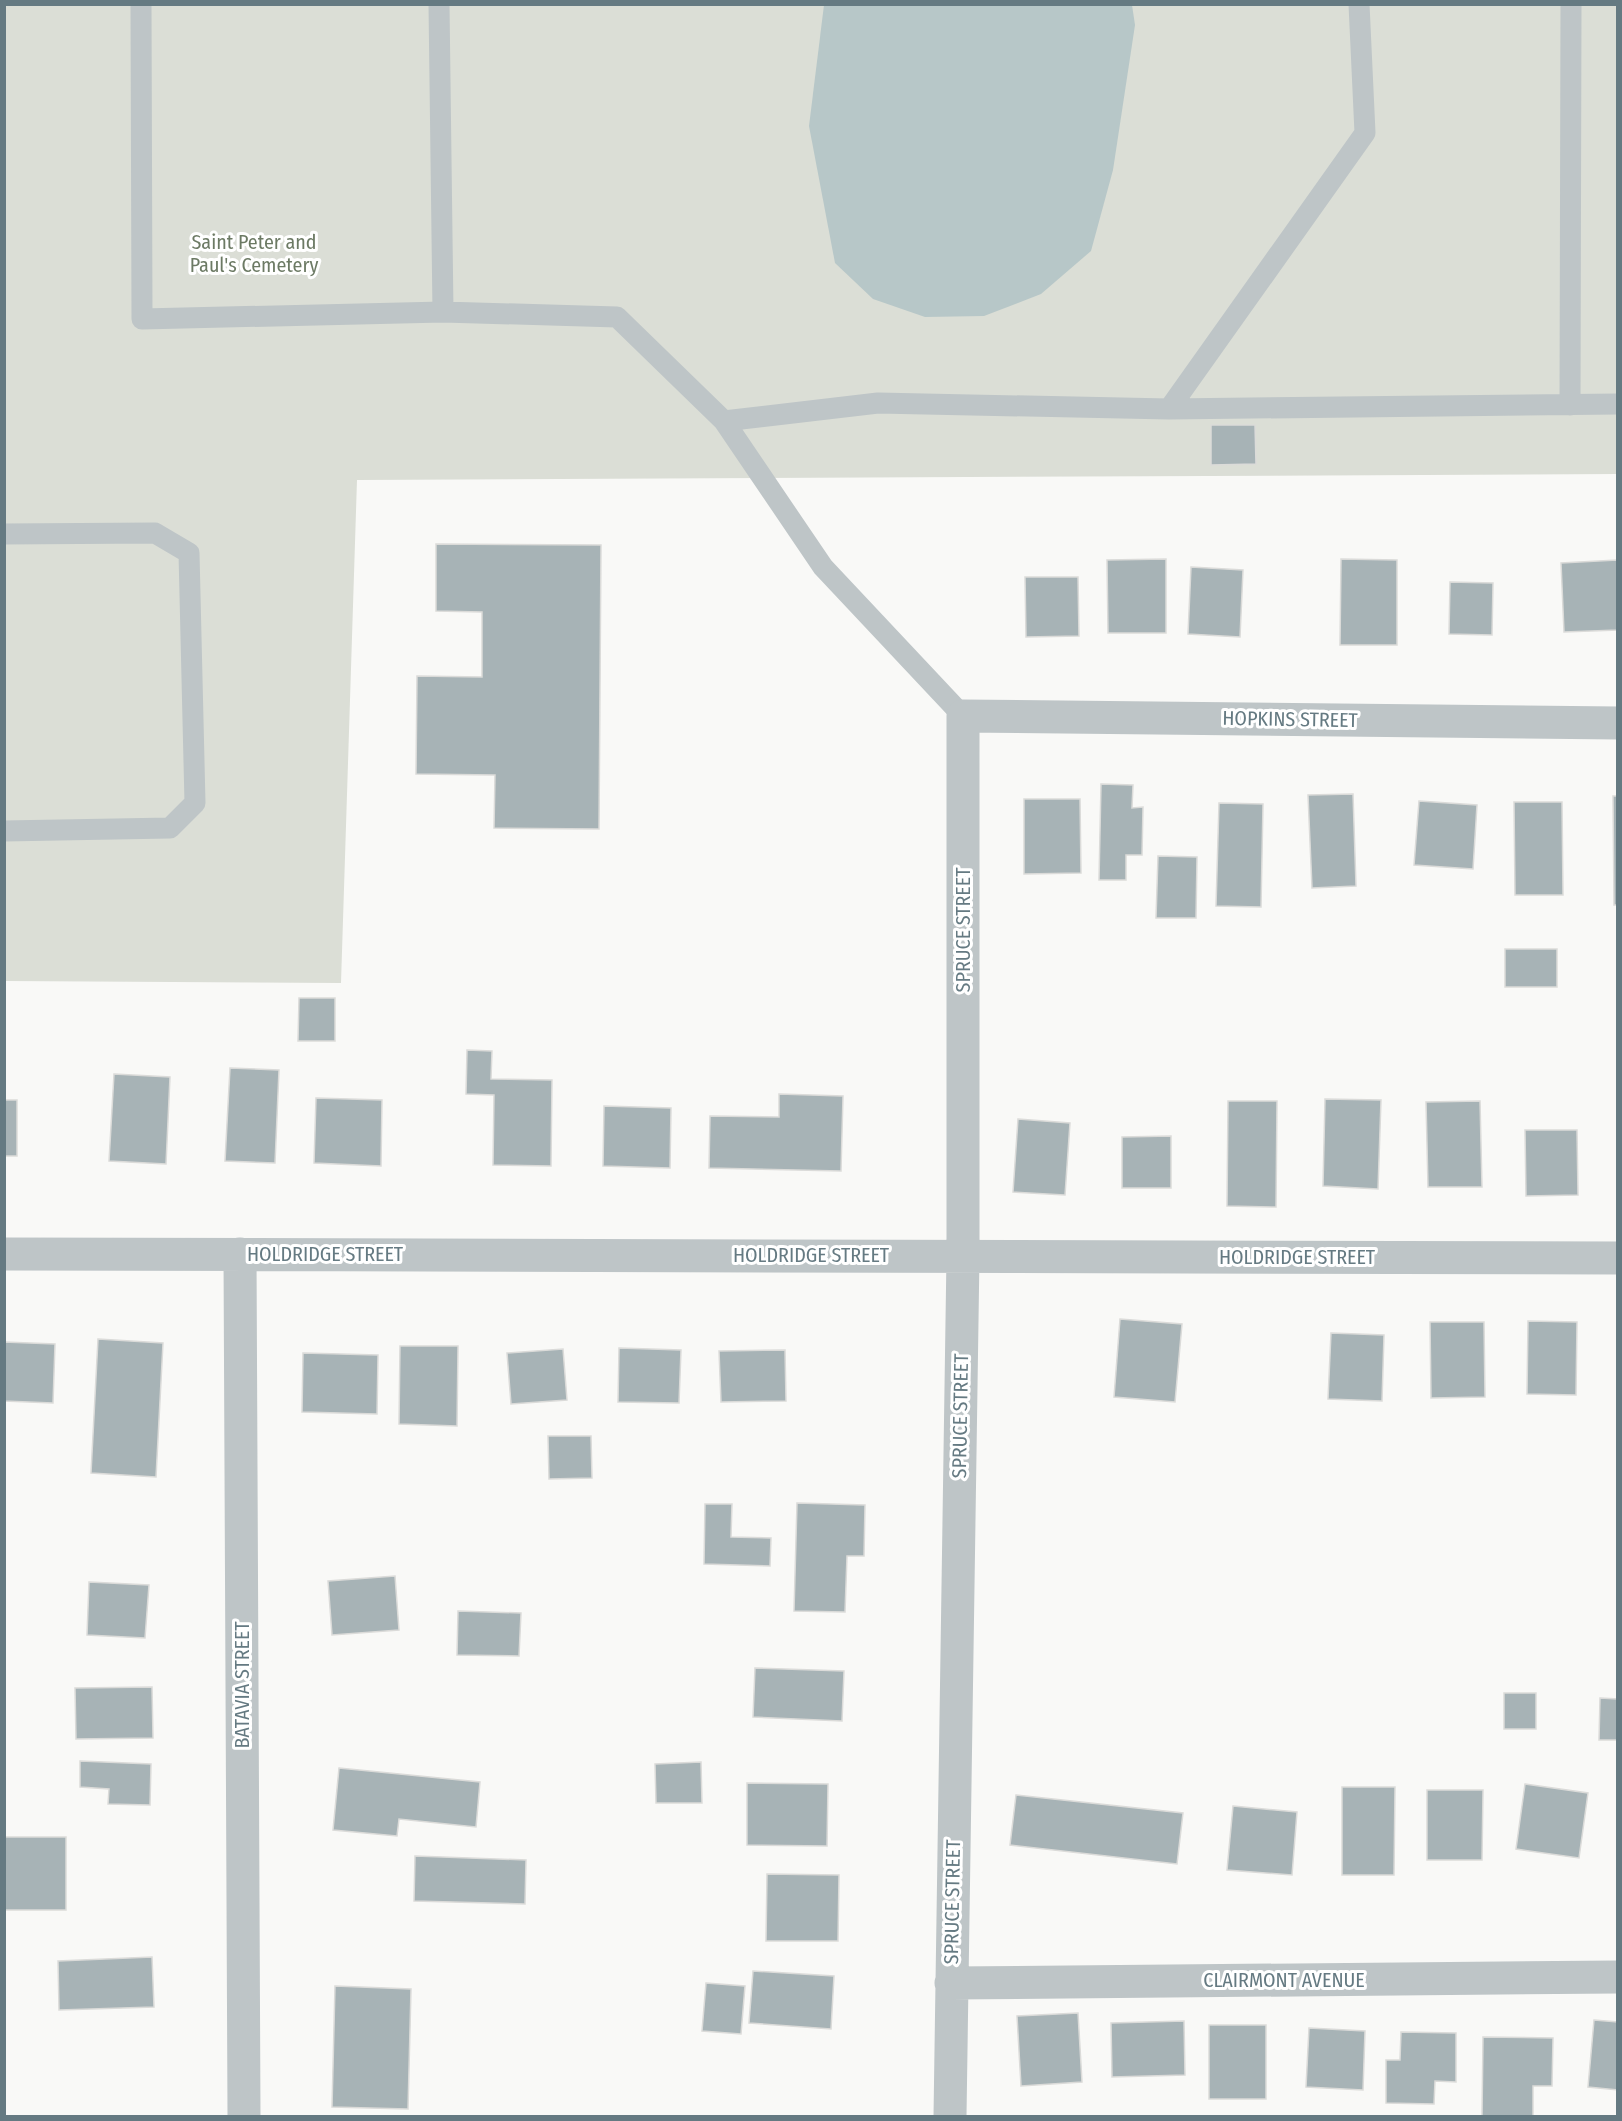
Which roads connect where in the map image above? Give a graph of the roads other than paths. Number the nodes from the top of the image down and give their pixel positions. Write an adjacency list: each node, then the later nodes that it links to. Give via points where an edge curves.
1 (141, 4): 5 (lane, via 142,319)
2 (439, 4): 5 (lane)
3 (1359, 4): 8 (lane, via 1365,133)
4 (1571, 4): 7 (lane)
5 (443, 312): 9 (lane, via 617,317)
6 (1617, 404): 7 (lane)
7 (1570, 405): 8 (lane)
8 (1169, 409): 9 (lane, via 878,403)
9 (724, 421): 11 (lane, via 823,567)
10 (4, 534): 13 (lane, via 155,533 189,553 195,803 170,828)
11 (963, 716): 12 (street, HOPKINS STREET); 16 (street, SPRUCE STREET)
12 (1617, 723)
13 (4, 831)
14 (4, 1254): 15 (street, HOLDRIDGE STREET)
15 (240, 1254): 16 (street, HOLDRIDGE STREET); 20 (street, BATAVIA STREET)
16 (963, 1256): 17 (street, HOLDRIDGE STREET); 19 (street, SPRUCE STREET)
17 (1617, 1258)
18 (1617, 1977): 19 (street, CLAIRMONT AVENUE)
19 (951, 1983): 21 (street, SPRUCE STREET)
20 (244, 2116)
21 (950, 2116)

